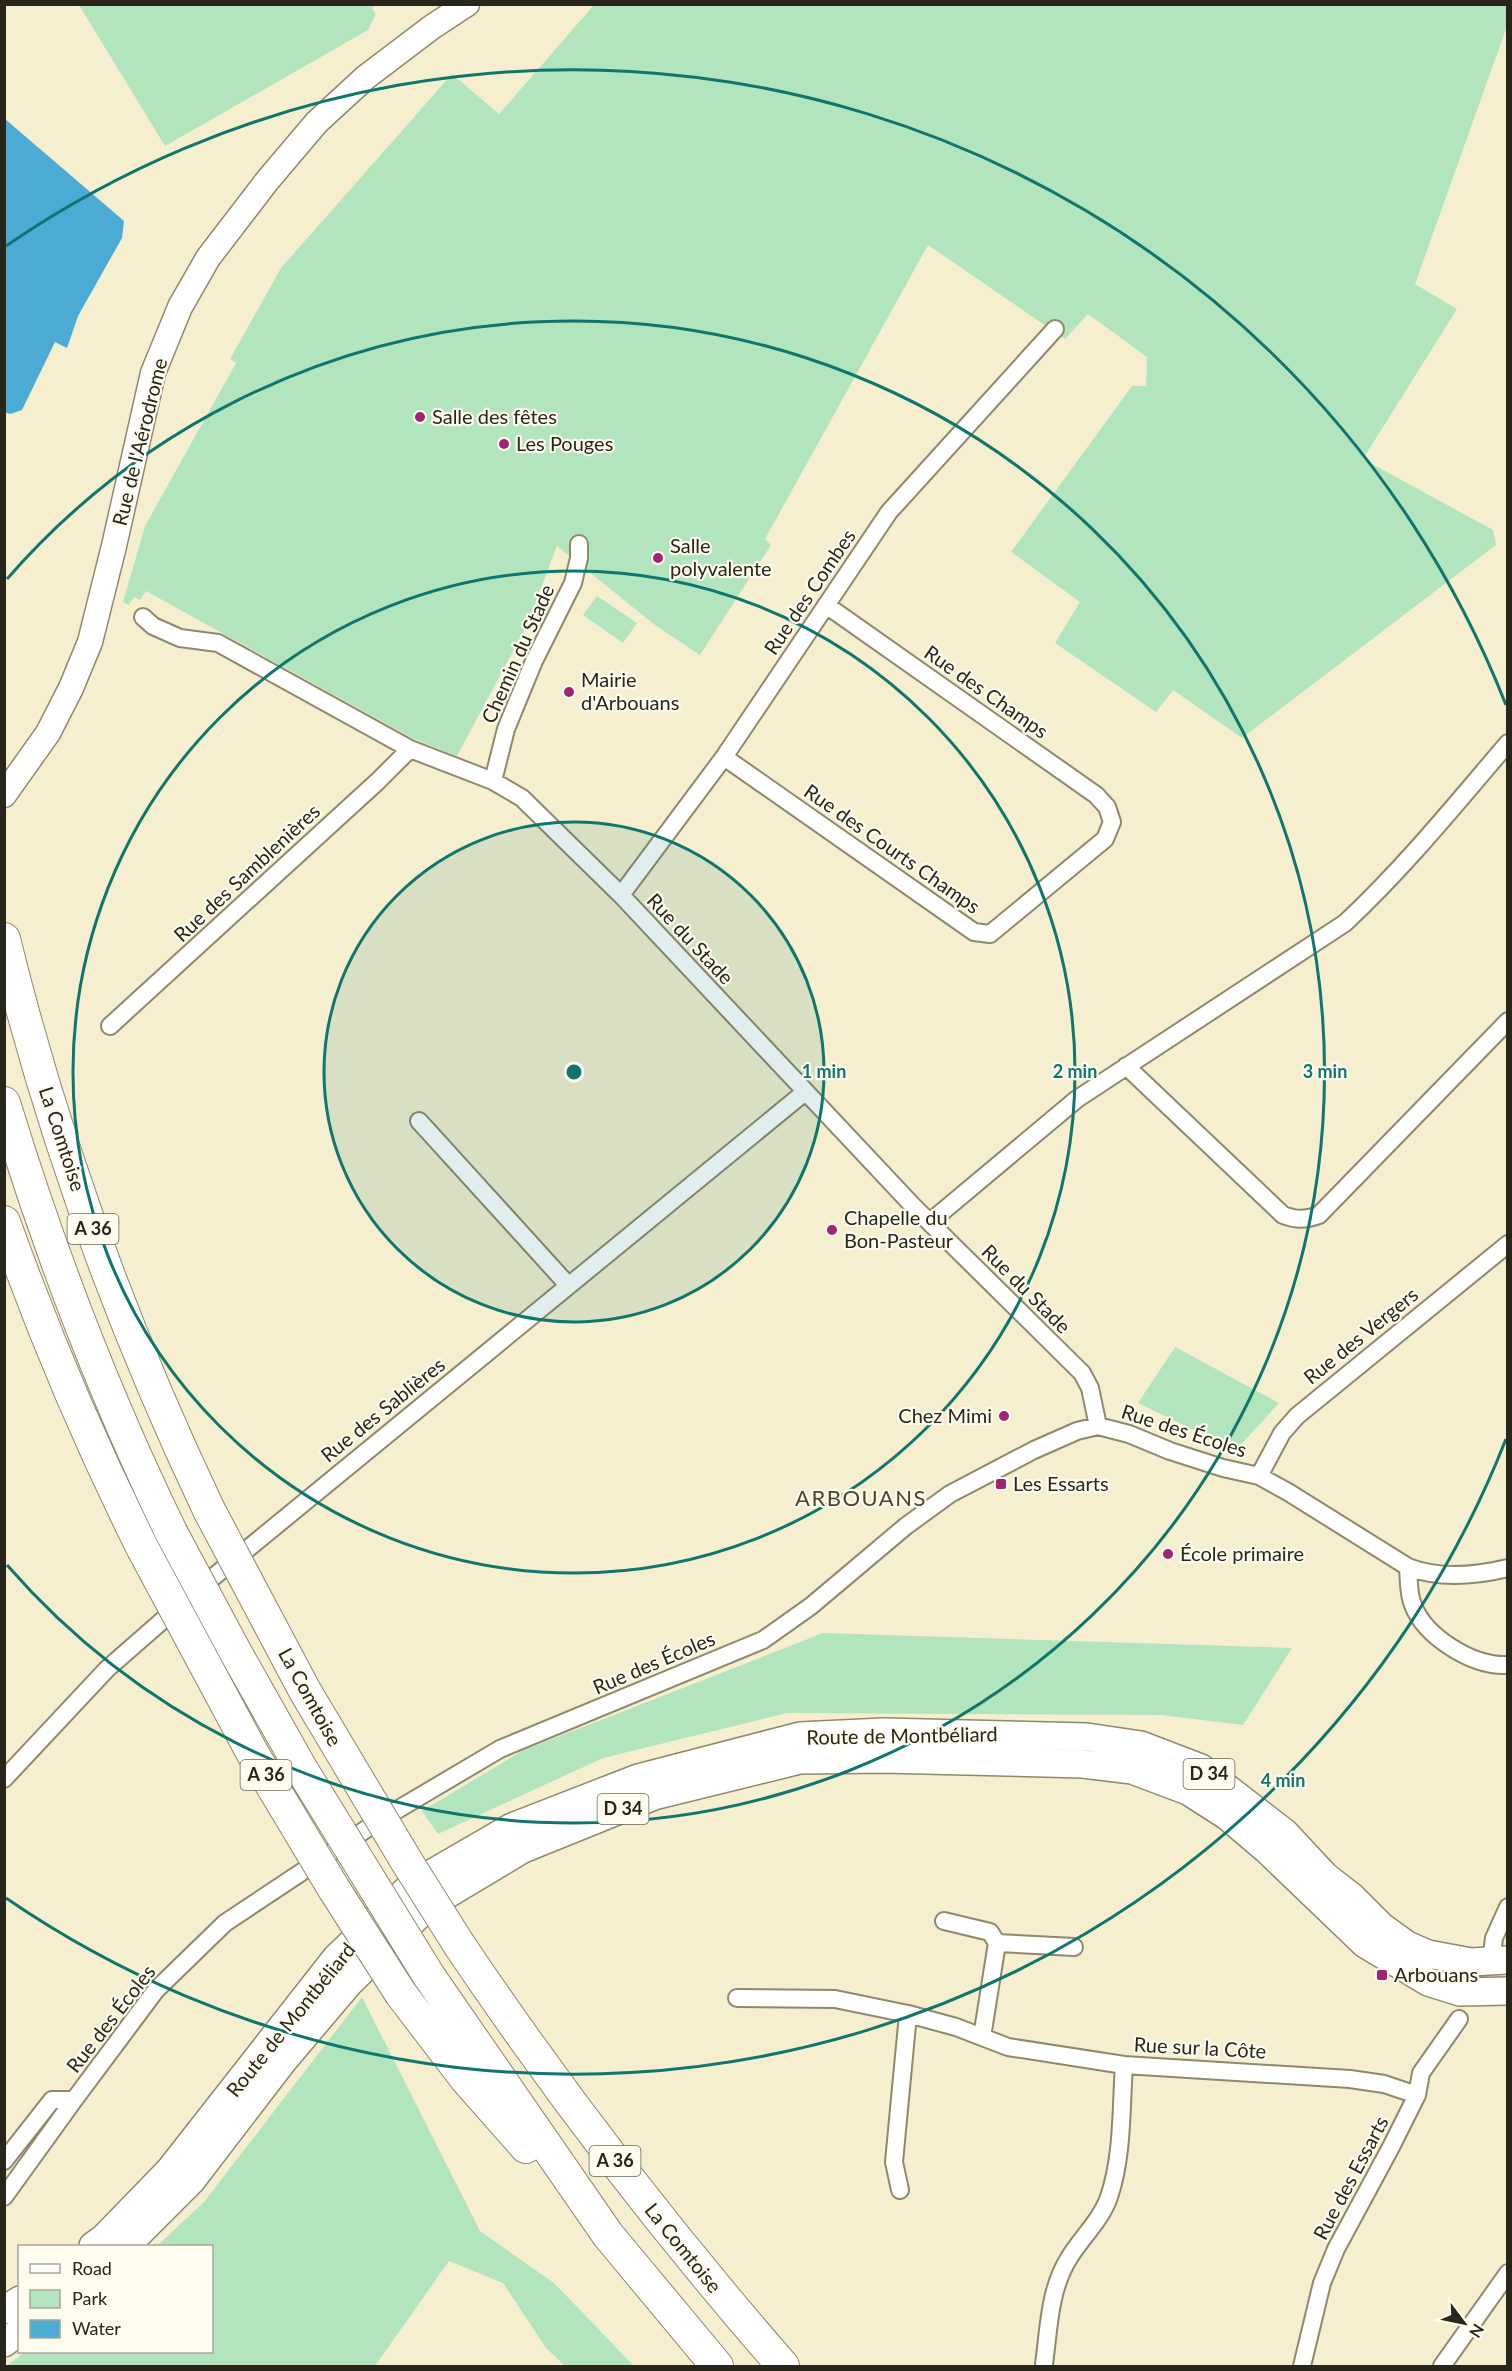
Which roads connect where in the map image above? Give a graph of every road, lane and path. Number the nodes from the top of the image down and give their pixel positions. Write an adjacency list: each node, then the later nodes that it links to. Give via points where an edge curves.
1 (467, 4): 10 (street, Rue de l'Aérodrome, via 366,77 317,122 208,258 180,307 153,373 90,642 48,733)
2 (1055, 329): 4 (street, Rue des Combes, via 889,512)
3 (579, 544): 9 (street, Chemin du Stade, via 573,583 506,729)
4 (826, 605): 8 (street, Rue des Combes); 11 (street, Rue des Champs, via 1096,795 1107,807)
5 (143, 617): 7 (street, Rue du Stade, via 166,634 218,643)
6 (1508, 743): 16 (street, via 1423,841 1345,922)
7 (410, 749): 9 (street, Rue du Stade); 15 (street, Rue des Samblenières)
8 (724, 758): 11 (street, Rue des Courts Champs, via 974,932 990,934 1105,839); 12 (street, Rue des Combes)
9 (493, 782): 12 (street, Rue du Stade, via 522,798)
10 (4, 795)
11 (1112, 822)
12 (621, 895): 17 (street, Rue du Stade)
13 (4, 939): 56 (highway, La Comtoise / A 36, bridge, via 87,1215 158,1398 210,1510 305,1691 460,1946 533,2050 630,2182)
14 (1508, 1021): 16 (street, via 1319,1215 1307,1219 1294,1220 1283,1215)
15 (110, 1026)
16 (1126, 1066): 21 (street, via 1077,1099)
17 (805, 1092): 21 (street, Rue du Stade); 23 (street, Rue des Sablières)
18 (4, 1103): 46 (highway, A 36, bridge, via 84,1332 171,1532 302,1770 429,1976)
19 (419, 1121): 23 (street)
20 (4, 1222): 46 (highway, A 36, bridge, via 61,1370 143,1549 254,1754 334,1889 401,1994 466,2079)
21 (930, 1222): 24 (street, Rue du Stade, via 1082,1373 1090,1388)
22 (1508, 1244): 25 (street, Rue des Vergers, via 1297,1416 1282,1433)
23 (568, 1285): 29 (street, Rue des Sablières, via 107,1669)
24 (1098, 1426): 25 (street, Rue des Écoles, via 1223,1468); 42 (street, Rue des Écoles, via 1034,1450 950,1494 763,1640 500,1749 370,1827 225,1923 156,1990)
25 (1259, 1476): 26 (street, Rue des Écoles)
26 (1408, 1567): 27 (street, Rue des Écoles, via 1456,1575); 28 (street, via 1412,1604 1438,1638 1471,1658 1497,1666)
27 (1508, 1568)
28 (1508, 1665)
29 (4, 1779)
30 (1508, 1907): 34 (street, via 1494,1938)
31 (944, 1920): 32 (street, via 990,1932)
32 (997, 1942): 33 (street); 39 (street)
33 (1074, 1947)
34 (1499, 1961): 47 (main road, Route de Montbéliard / D 34, via 1471,1962 1428,1954 1407,1945 1324,1876 1285,1833 1201,1768 1142,1745 1067,1736 883,1732 800,1736 638,1778 512,1827 412,1885 336,1958 169,2171)
35 (1508, 1991): 48 (main road, Route de Montbéliard / D 34, via 1460,1992 1428,1982 1357,1938 1227,1816 1188,1791 1132,1770 1083,1764 800,1760 654,1796 523,1849 428,1906 349,1983 191,2181)
36 (737, 1998): 37 (street, Rue sur la Côte, via 835,1999)
37 (908, 2014): 39 (street, Rue sur la Côte); 44 (street, via 894,2162)
38 (1459, 2019): 41 (street, Rue des Essarts, via 1421,2073)
39 (982, 2037): 40 (street, Rue sur la Côte, via 1008,2048)
40 (1124, 2065): 41 (street, Rue sur la Côte, via 1342,2078 1384,2084); 54 (street, via 1119,2145 1109,2197 1068,2259 1053,2292)
41 (1417, 2095): 57 (street, Rue des Essarts, via 1336,2249 1322,2283)
42 (74, 2100): 43 (street, via 52,2100); 45 (street, Rue des Écoles)
43 (4, 2161)
44 (900, 2190)
45 (4, 2197)
46 (608, 2235): 55 (highway, A 36)
47 (95, 2245)
48 (128, 2245)
49 (1508, 2273): 58 (street)
50 (18, 2301): 51 (main road)
51 (4, 2310)
52 (18, 2332): 53 (main road)
53 (4, 2343)
54 (1044, 2364)
55 (717, 2367)
56 (783, 2367)
57 (1302, 2367)
58 (1442, 2367)

